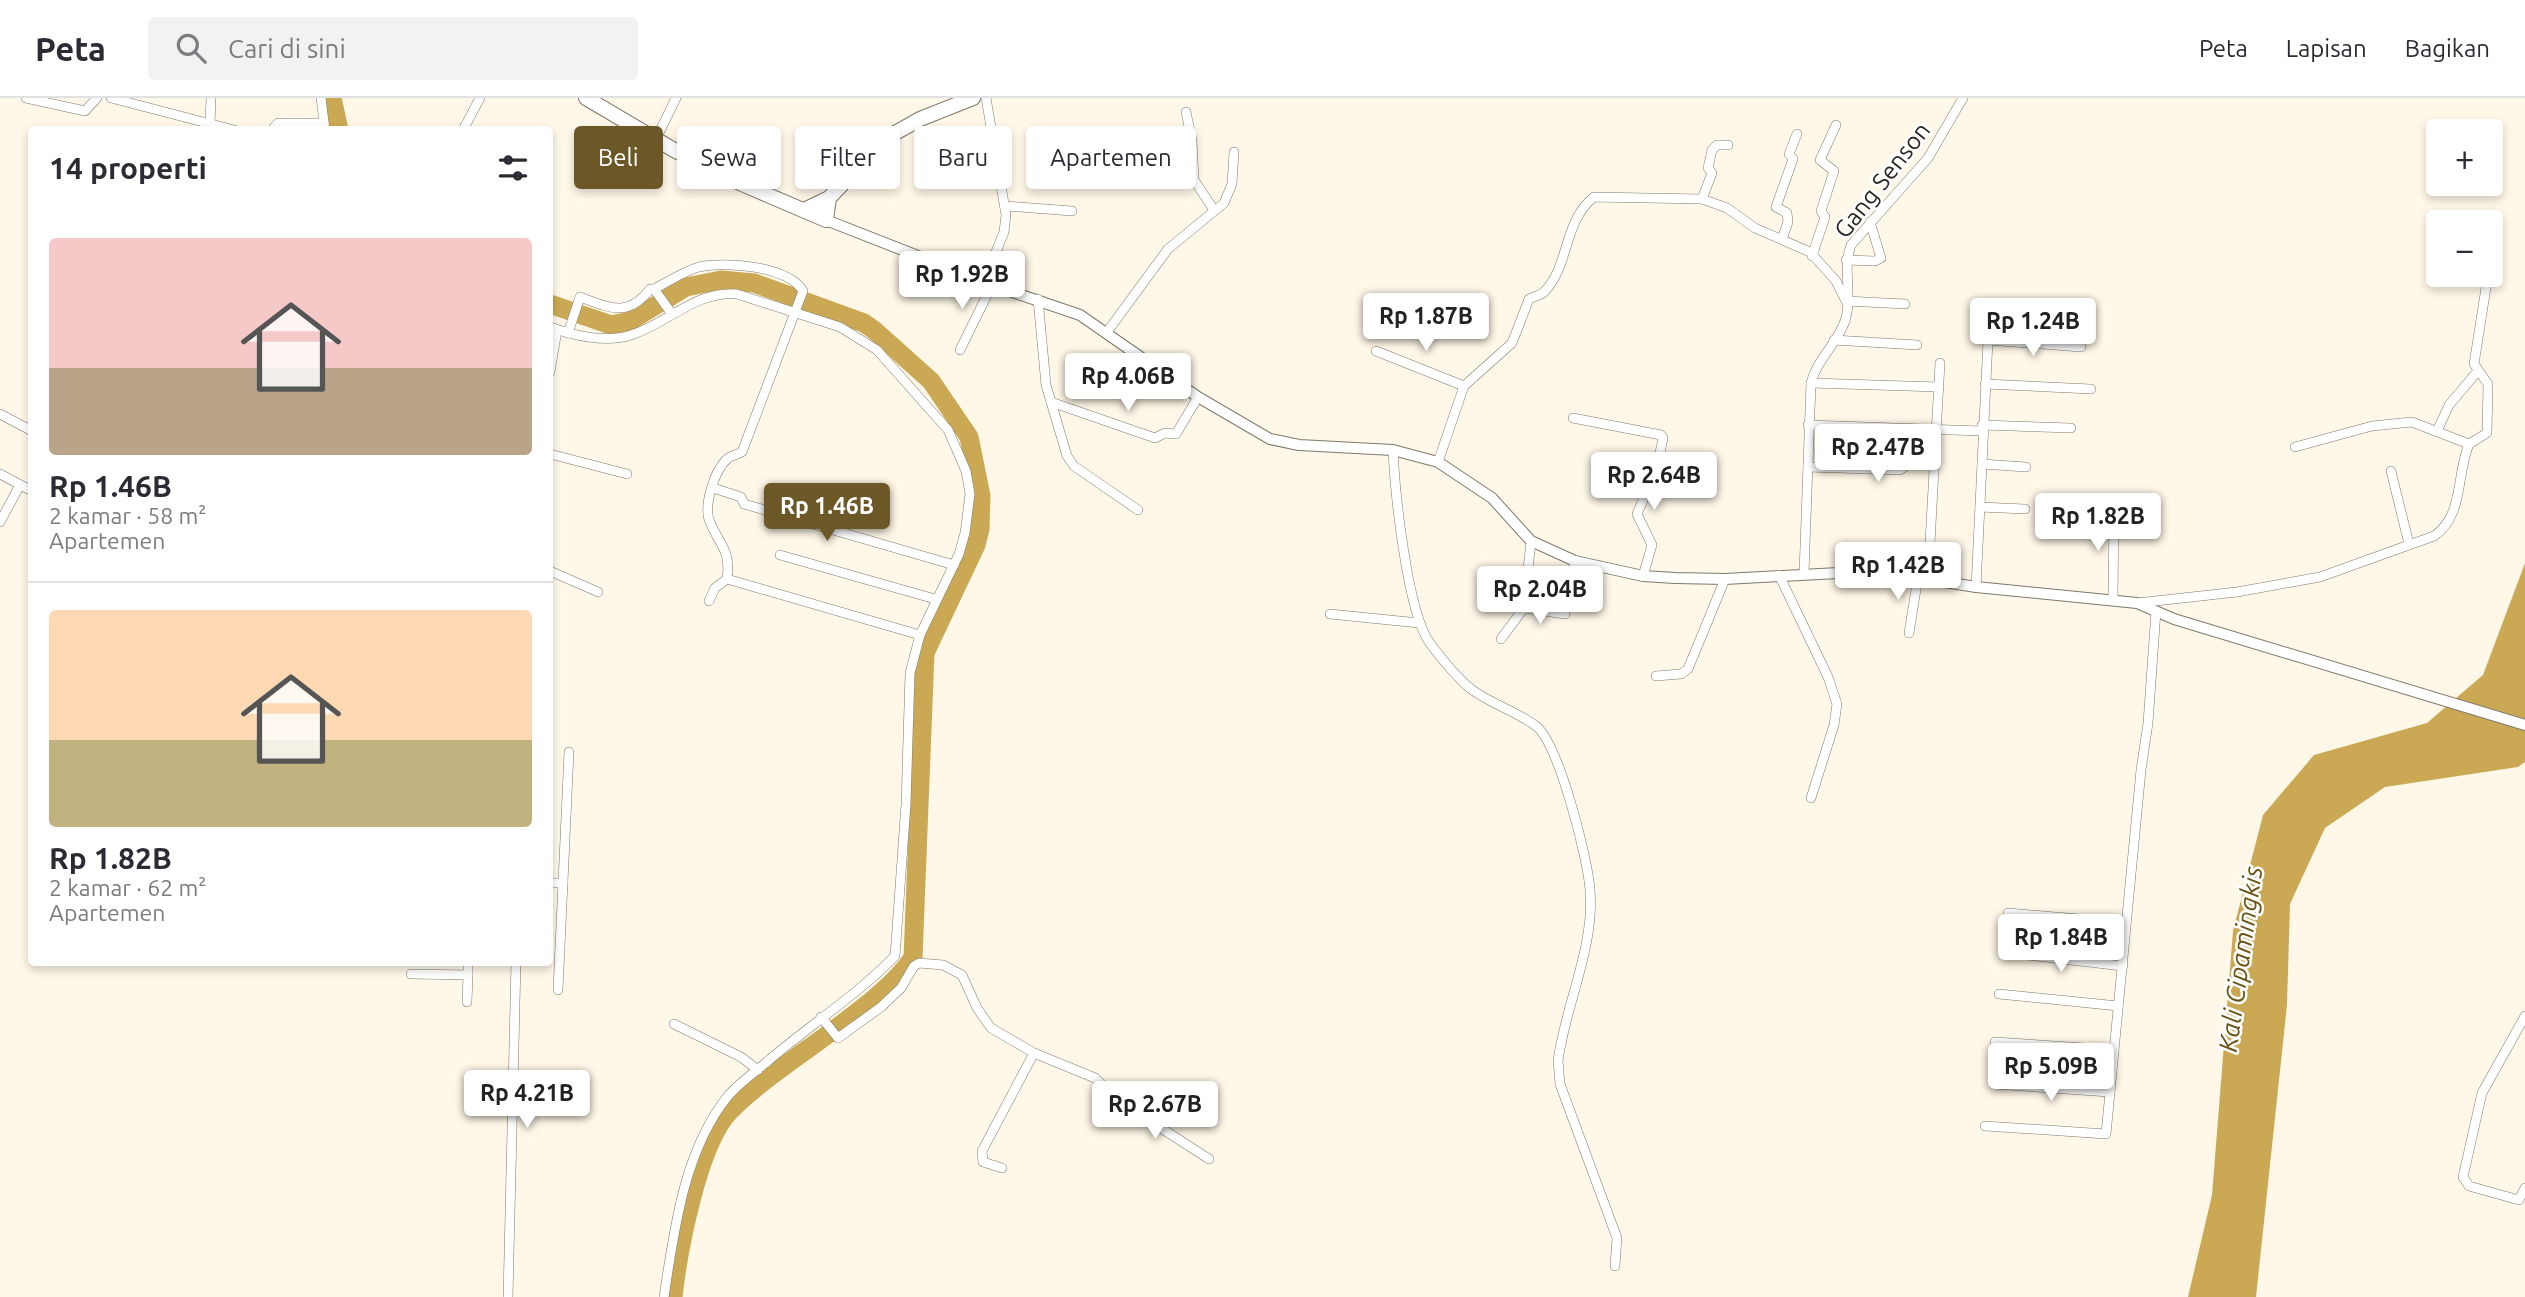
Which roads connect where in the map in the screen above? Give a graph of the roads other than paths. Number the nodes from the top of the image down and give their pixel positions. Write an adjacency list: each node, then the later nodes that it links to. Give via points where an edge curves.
1 (26, 98): 2 (street, via 85,111)
2 (97, 98)
3 (111, 98): 14 (street)
4 (211, 98): 14 (street)
5 (321, 98): 16 (street)
6 (480, 98): 17 (street)
7 (586, 98): 18 (main road)
8 (676, 98): 19 (street)
9 (973, 98): 24 (main road, via 888,137)
10 (986, 98): 26 (street)
11 (1964, 98): 31 (street, Gang Senson, via 1928,158)
12 (1186, 112): 28 (street, via 1194,180)
13 (1836, 125): 33 (street, via 1820,160 1833,171)
14 (206, 126)
15 (275, 126): 16 (street)
16 (324, 126)
17 (465, 126)
18 (631, 126)
19 (662, 126)
20 (1797, 134): 32 (street, via 1789,154 1792,168 1776,207 1787,213)
21 (663, 145): 27 (main road)
22 (1728, 145): 25 (street, via 1712,150 1708,168 1712,173)
23 (1234, 152): 28 (street, via 1230,194)
24 (830, 198): 27 (main road); 30 (main road)
25 (1702, 199): 32 (street); 57 (street, via 1594,197 1575,218 1544,293 1529,299 1512,343)
26 (1006, 206): 29 (street); 35 (street, via 1004,233)
27 (804, 210): 30 (main road)
28 (1214, 210): 46 (street, via 1168,249)
29 (1072, 211)
30 (827, 220): 35 (street)
31 (1870, 222): 34 (street, Gang Senson, via 1851,245); 34 (street, via 1881,258)
32 (1782, 239): 33 (street)
33 (1812, 256): 39 (street, via 1836,281)
34 (1846, 260): 39 (street, Gang Senson)
35 (988, 283): 38 (street); 51 (street)
36 (2486, 287): 54 (street, via 2474,354)
37 (655, 290): 41 (street, via 698,267 746,266 766,269 800,286); 42 (street); 45 (street, via 623,309 580,297)
38 (1038, 299): 46 (street, via 1080,315); 61 (street, via 1042,360)
39 (1846, 301): 40 (street); 47 (street, Gang Senson, via 1846,319)
40 (1905, 303)
41 (797, 309): 42 (street, via 723,293); 83 (street, via 741,452 727,459); 94 (street, via 840,327 877,350 948,430 963,461 970,494 965,533)
42 (670, 311): 45 (street, via 621,337)
43 (1989, 320): 48 (street)
44 (553, 329): 45 (street)
45 (568, 332)
46 (1107, 332): 60 (street)
47 (1834, 340): 49 (street); 55 (street, Gang Senson)
48 (1987, 340): 50 (street); 56 (street)
49 (1917, 345)
50 (2081, 346)
51 (960, 351)
52 (1376, 352): 57 (street)
53 (1940, 363): 58 (street)
54 (2477, 372): 68 (street, via 2449,405); 70 (street, via 2485,378 2489,391 2487,433)
55 (1811, 383): 58 (street); 64 (street, Gang Senson)
56 (1985, 384): 59 (street); 65 (street)
57 (1464, 386): 75 (street)
58 (1939, 387): 69 (street)
59 (2091, 389)
60 (1198, 397): 61 (street, via 1175,434 1155,438); 73 (street, via 1270,439)
61 (1051, 402): 88 (street, via 1061,442 1073,466)
62 (0, 414): 67 (street)
63 (1573, 418): 98 (street, via 1663,438 1657,468 1637,514 1651,545)
64 (1808, 425): 69 (street); 77 (street, Gang Senson)
65 (1982, 428): 66 (street); 69 (street); 76 (street)
66 (2071, 428)
67 (28, 429)
68 (2438, 429): 70 (street); 72 (street, via 2412,422 2393,423)
69 (1937, 430): 99 (street)
70 (2469, 444): 91 (street, via 2453,517 2434,536)
71 (1906, 445): 77 (street, via 1900,470)
72 (2295, 447)
73 (1393, 450): 75 (street); 111 (street)
74 (553, 455): 81 (street)
75 (1438, 462): 90 (street, via 1492,498)
76 (1982, 464): 78 (street); 86 (street)
77 (1808, 467): 96 (street, Gang Senson)
78 (2026, 467)
79 (2391, 471): 91 (street)
80 (0, 474): 82 (street)
81 (627, 474)
82 (20, 485): 84 (street); 89 (street)
83 (713, 488): 94 (street, via 741,497 744,504); 100 (street, via 708,513 729,560)
84 (28, 489)
85 (2114, 505): 105 (street)
86 (1980, 507): 87 (street); 102 (street)
87 (2025, 509)
88 (1138, 510)
89 (0, 522)
90 (1531, 541): 93 (street); 108 (street)
91 (2409, 544): 107 (street, via 2345,570 2281,585)
92 (780, 555): 104 (street)
93 (1575, 561): 98 (street); 108 (street, via 1565,614)
94 (954, 565): 104 (street)
95 (553, 572): 103 (street)
96 (1804, 573): 97 (street); 99 (street, via 1876,571)
97 (1779, 575): 101 (street); 118 (street, via 1837,704)
98 (1643, 576): 101 (street)
99 (1923, 577): 102 (street); 112 (street)
100 (727, 579): 106 (street, via 715,588); 113 (street)
101 (1725, 579): 115 (street, via 1688,669)
102 (1976, 587): 105 (street)
103 (598, 592)
104 (936, 599): 113 (street)
105 (2113, 600): 107 (street)
106 (709, 601)
107 (2137, 603): 109 (street)
108 (1524, 608): 114 (street)
109 (2156, 611): 116 (street); 122 (street)
110 (1330, 614): 111 (street)
111 (1419, 624): 146 (street, via 1471,689 1537,727 1554,753 1591,891 1582,956 1558,1061 1564,1096 1617,1238)
112 (1909, 633)
113 (920, 635): 134 (street, via 908,699 895,956)
114 (1501, 639)
115 (1656, 676)
116 (2525, 725)
117 (569, 752): 120 (street)
118 (1811, 798)
119 (553, 883): 120 (street)
120 (562, 883): 129 (street)
121 (2008, 913): 122 (street)
122 (2126, 923): 126 (street)
123 (2003, 952): 126 (street)
124 (468, 966): 128 (street)
125 (516, 966): 147 (street)
126 (2123, 966): 132 (street)
127 (411, 974): 128 (street)
128 (468, 975): 131 (street)
129 (558, 990)
130 (1999, 994): 132 (street)
131 (467, 1002)
132 (2118, 1006): 137 (street)
133 (2525, 1017): 145 (street, via 2482,1093 2463,1177 2469,1186 2519,1200)
134 (824, 1021): 138 (street, via 836,1038 881,1007 901,988 914,966 943,965 962,975 990,1028); 139 (street)
135 (674, 1024): 139 (street)
136 (1995, 1042): 137 (street)
137 (2114, 1050): 141 (street)
138 (1034, 1053): 143 (street, via 1096,1078 1116,1099); 144 (street, via 982,1151 984,1161)
139 (758, 1070): 148 (street, via 729,1096 696,1156 680,1208)
140 (1994, 1084): 141 (street)
141 (2110, 1092): 142 (street, via 2106,1135)
142 (1985, 1126)
143 (1209, 1158)
144 (1002, 1168)
145 (2525, 1188)
146 (1615, 1266)
147 (508, 1297)
148 (664, 1297)

